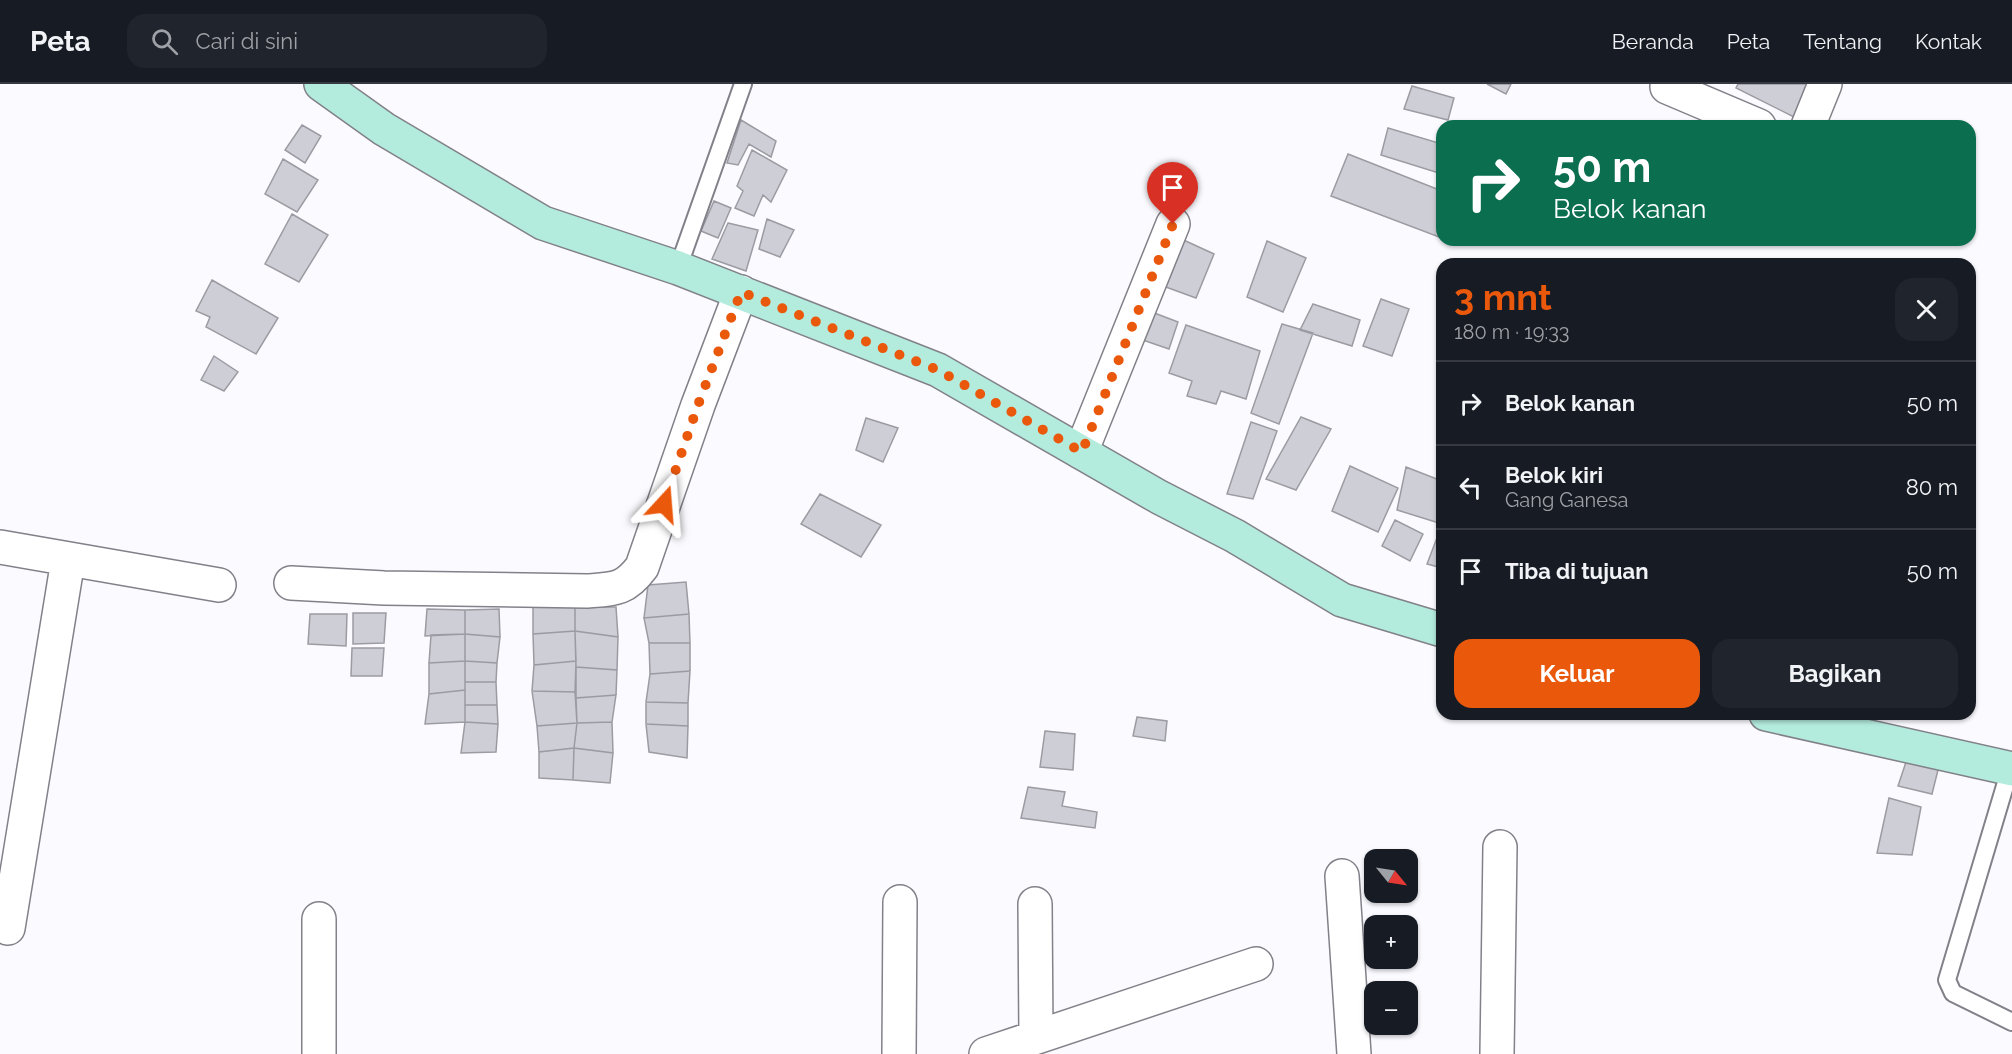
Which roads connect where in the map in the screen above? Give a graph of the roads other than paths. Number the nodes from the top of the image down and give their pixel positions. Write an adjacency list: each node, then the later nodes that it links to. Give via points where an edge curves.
1 (321, 84): 8 (street, via 384,129 543,223)
2 (743, 84): 8 (lane)
3 (1825, 84): 6 (street)
4 (1666, 85): 5 (street)
5 (1745, 120)
6 (1810, 120)
7 (1173, 224): 10 (street)
8 (678, 268): 9 (street)
9 (741, 292): 10 (street, via 938,370); 13 (street, via 642,567 631,582 613,590 586,591)
10 (1082, 452): 15 (street, via 1342,600)
11 (0, 547): 12 (street)
12 (68, 560): 14 (street); 23 (street)
13 (291, 583)
14 (219, 585)
15 (1436, 628)
16 (1793, 720): 17 (street)
17 (2011, 769): 25 (lane, via 1947,980 1953,993)
18 (1500, 847): 31 (street)
19 (1342, 876): 30 (street)
20 (900, 902): 28 (street)
21 (1035, 904): 26 (street)
22 (319, 919): 27 (street)
23 (8, 928)
24 (1256, 964): 26 (street)
25 (2012, 1022)
26 (1036, 1037): 29 (street)
27 (320, 1054)
28 (899, 1054)
29 (986, 1054)
30 (1354, 1054)
31 (1497, 1054)

